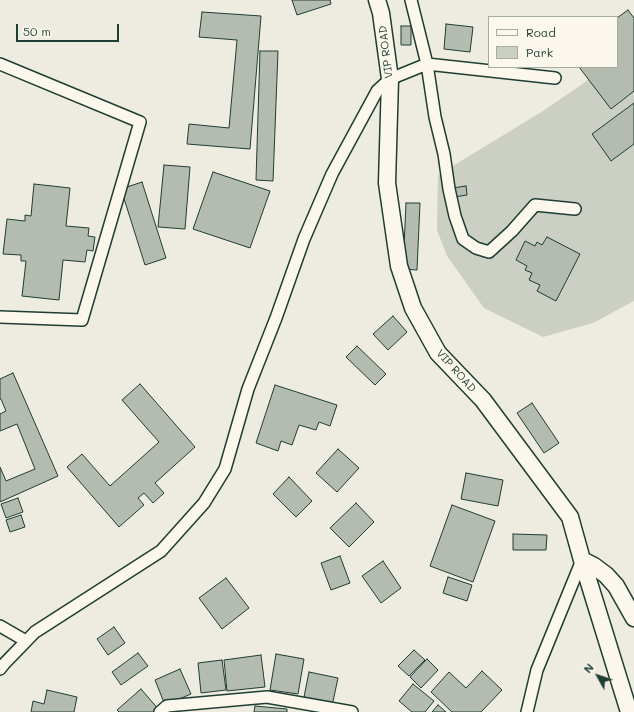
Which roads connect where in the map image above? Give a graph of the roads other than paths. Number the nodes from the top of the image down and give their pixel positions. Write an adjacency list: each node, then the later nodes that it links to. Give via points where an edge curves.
1 (377, 0): 6 (main road, VIP ROAD)
2 (411, 0): 4 (street)
3 (0, 64): 8 (street, via 140,122 82,320)
4 (427, 64): 5 (street); 6 (street); 7 (street, via 449,190 463,239 476,248 489,252 535,205)
5 (555, 78)
6 (390, 79): 9 (main road, VIP ROAD, via 388,183 399,266 413,308 438,353 483,400 570,517); 12 (street, via 377,91 332,174 304,239 248,388 225,470 204,503 160,551 35,632)
7 (575, 208)
8 (0, 317)
9 (582, 560): 10 (main road, via 606,575 616,586); 16 (street, via 537,670); 17 (main road, VIP ROAD)
10 (634, 618)
11 (0, 626): 12 (street)
12 (26, 641): 13 (street)
13 (0, 669)
14 (160, 712): 15 (street, via 166,706 267,697)
15 (352, 712)
16 (527, 712)
17 (629, 712)

